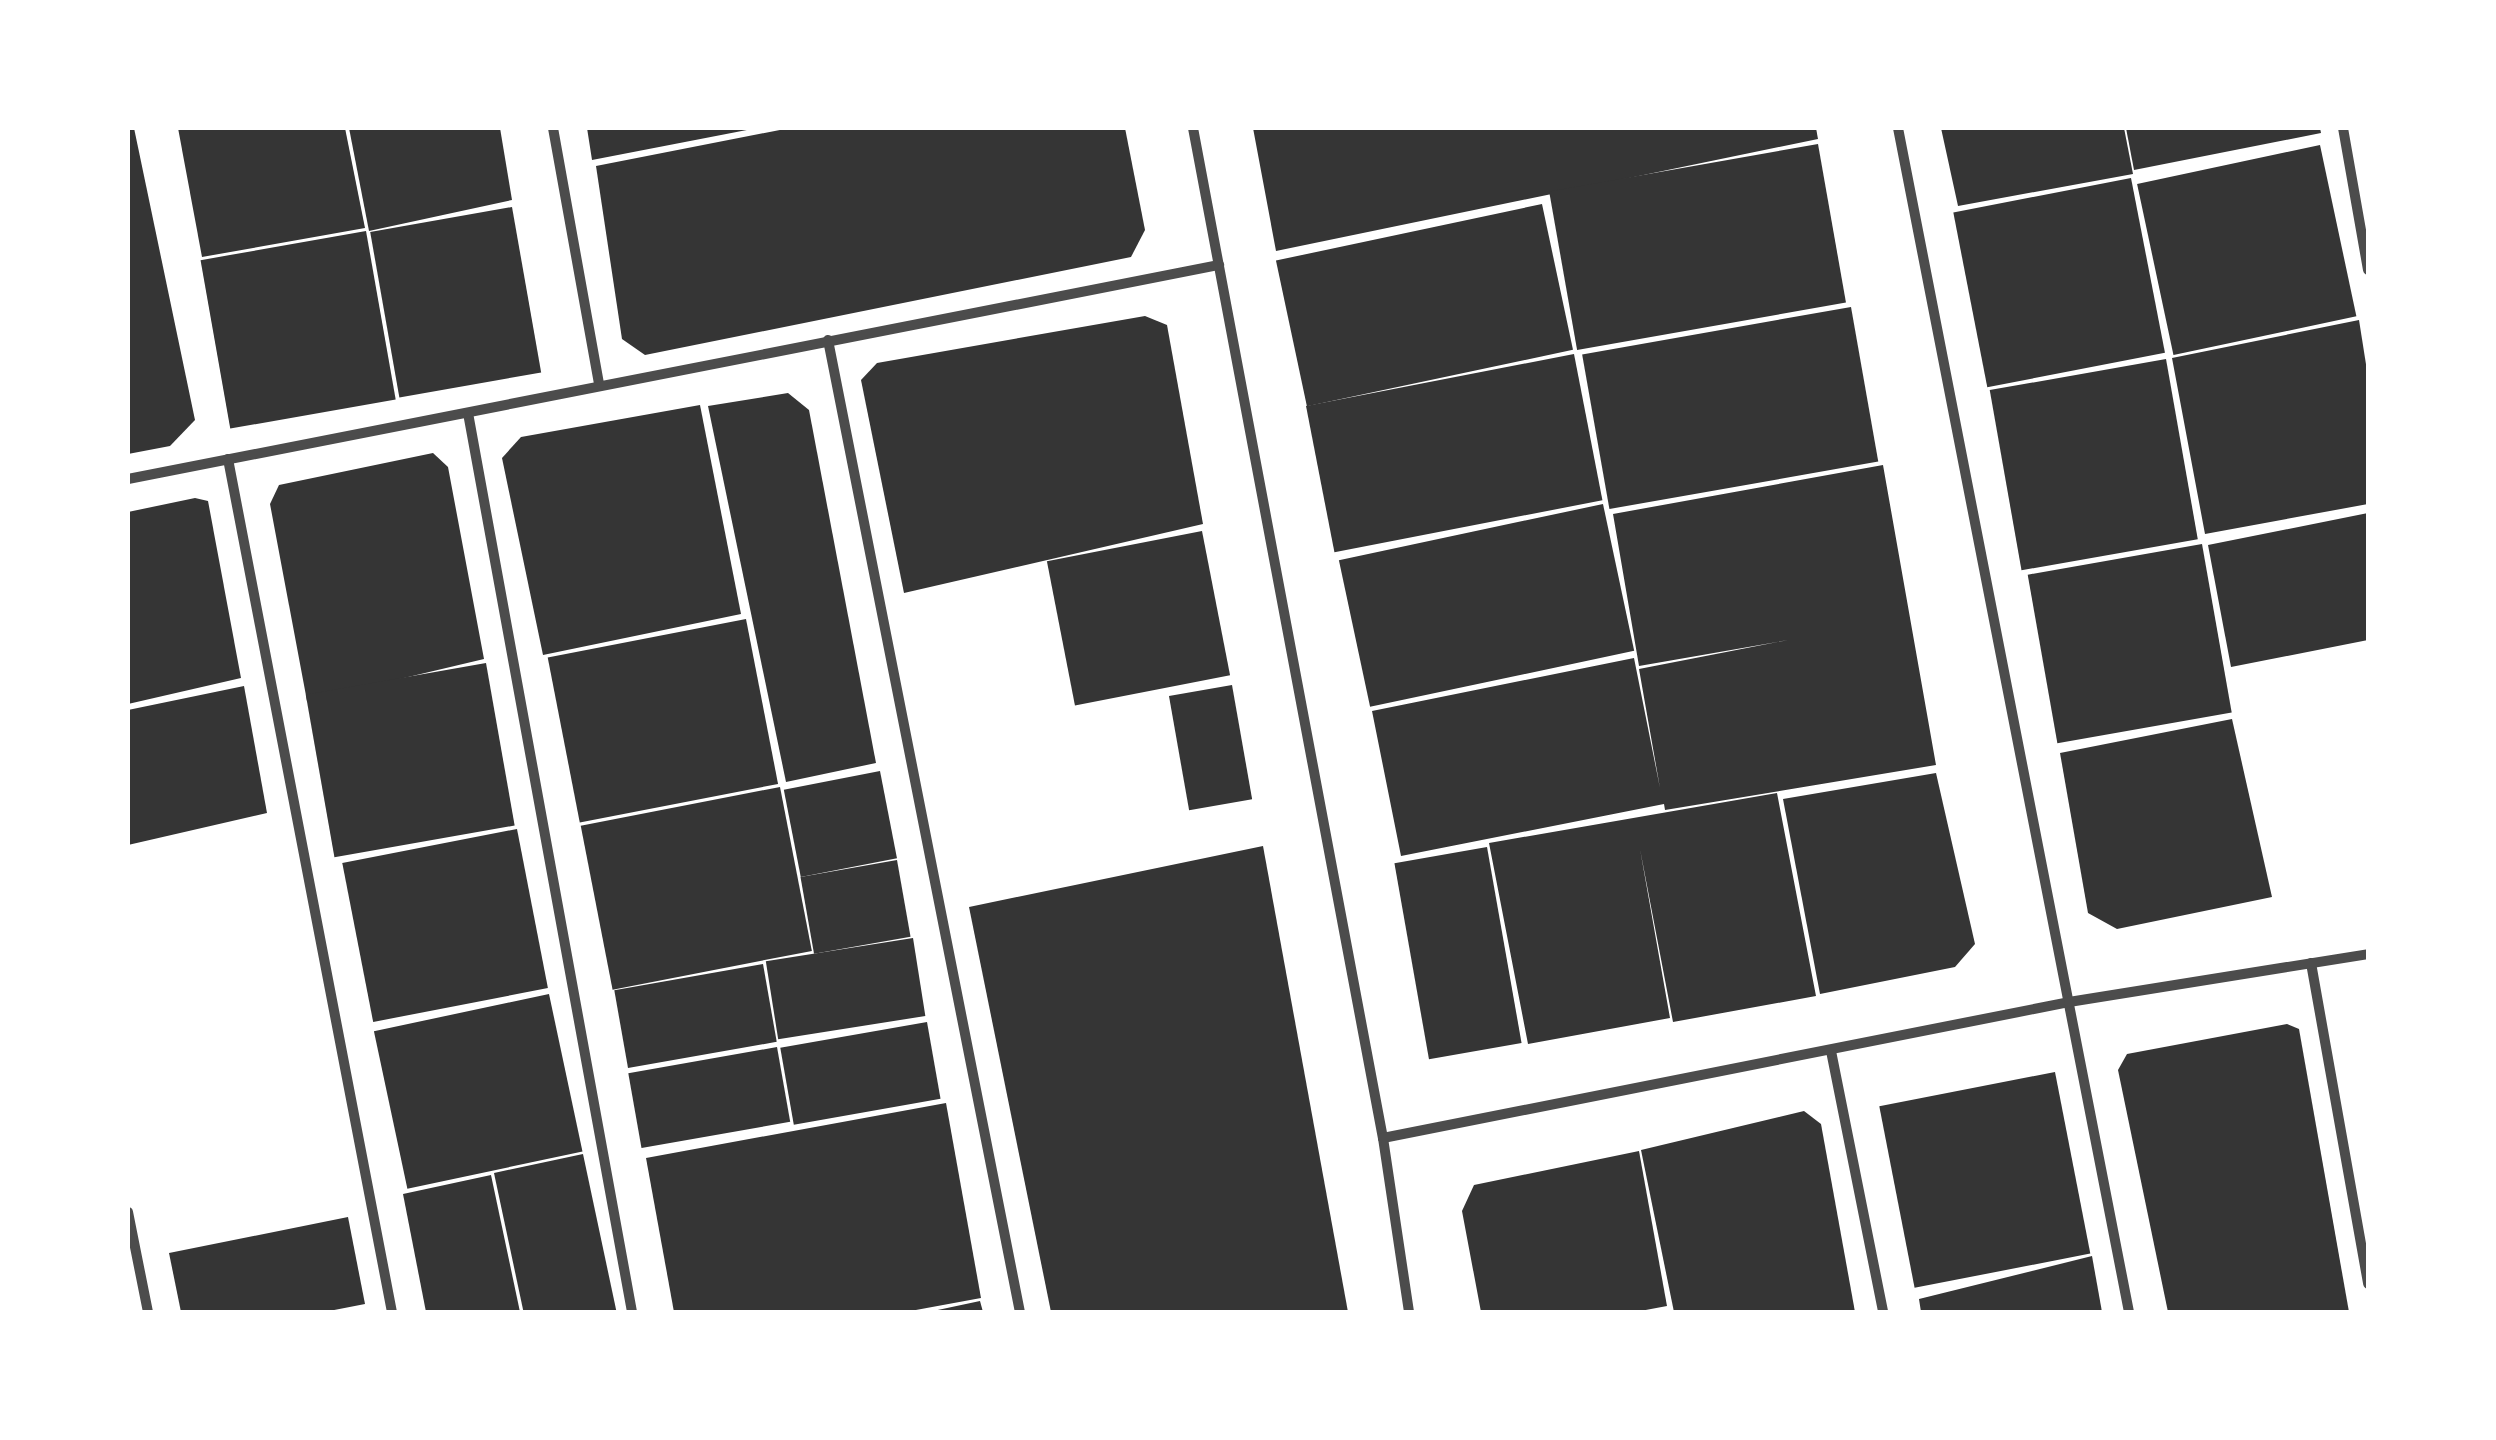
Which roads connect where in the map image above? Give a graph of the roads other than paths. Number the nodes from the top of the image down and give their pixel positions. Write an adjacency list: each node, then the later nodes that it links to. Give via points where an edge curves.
1 (553, 128): 8 (street)
2 (1193, 128): 5 (street)
3 (1898, 128): 14 (street)
4 (2343, 128): 6 (street)
5 (1218, 265): 7 (street); 16 (street)
6 (2368, 270)
7 (828, 340): 8 (street); 22 (street)
8 (599, 384): 9 (street)
9 (468, 413): 10 (street); 21 (street)
10 (228, 459): 11 (street); 20 (street)
11 (128, 478)
12 (2368, 954): 13 (street)
13 (2311, 964): 14 (street); 18 (street)
14 (2068, 1002): 15 (street); 25 (street)
15 (1831, 1052): 16 (street); 24 (street)
16 (1382, 1138): 23 (street)
17 (128, 1212): 19 (street)
18 (2368, 1284)
19 (148, 1312)
20 (392, 1312)
21 (632, 1312)
22 (1020, 1312)
23 (1409, 1312)
24 (1883, 1312)
25 (2129, 1312)

